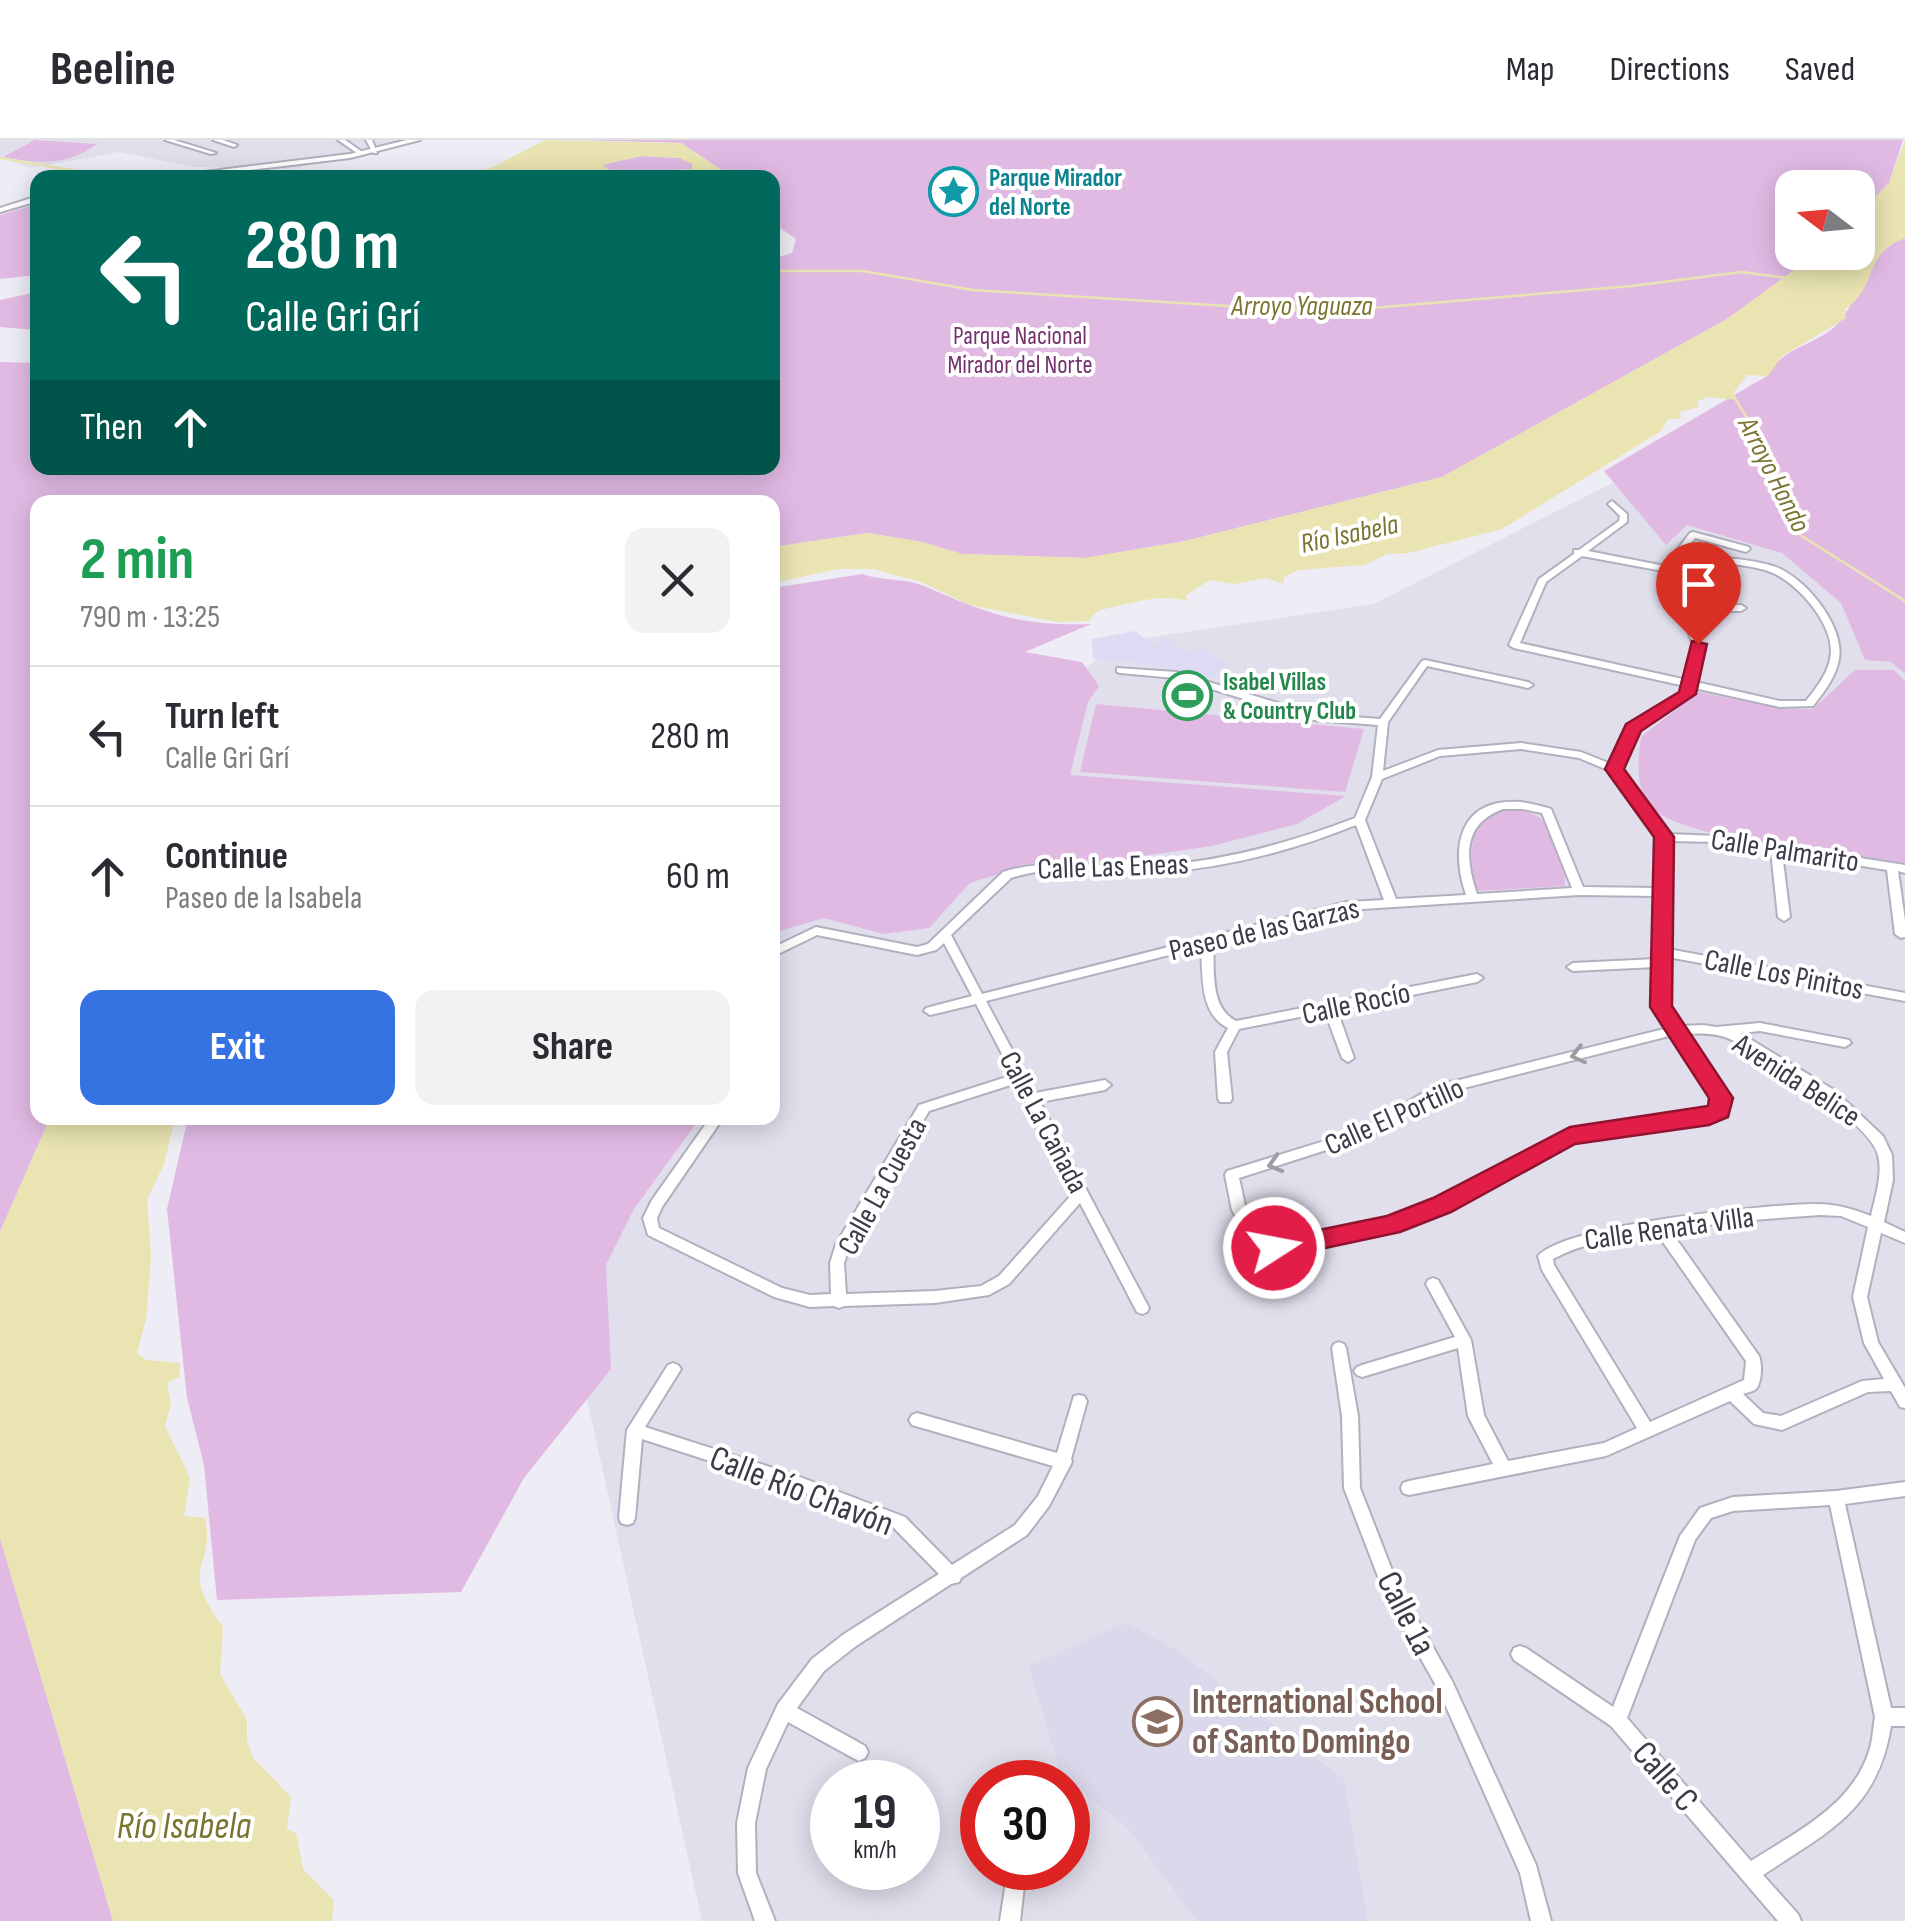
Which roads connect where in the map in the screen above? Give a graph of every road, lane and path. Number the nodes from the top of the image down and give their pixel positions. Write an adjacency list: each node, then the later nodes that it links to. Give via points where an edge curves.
1 (168, 140): 9 (street)
2 (216, 140): 7 (street)
3 (341, 140): 10 (street)
4 (369, 140): 8 (street)
5 (416, 140): 8 (street)
6 (428, 140): 12 (street, via 360,158)
7 (234, 145)
8 (374, 151): 10 (street)
9 (213, 153)
10 (360, 153): 11 (street)
11 (230, 170)
12 (240, 170)
13 (30, 199): 14 (street)
14 (0, 208)
15 (1612, 504): 17 (street, via 1623,522)
16 (1746, 549): 18 (street, via 1692,535)
17 (1577, 552): 19 (street); 24 (street, via 1534,592 1514,645)
18 (1674, 558): 19 (street); 24 (street, via 1780,573 1803,588 1834,629 1838,650 1828,682 1809,704)
19 (1666, 568): 20 (street)
20 (1685, 608): 21 (street); 24 (street, via 1698,644)
21 (1741, 608)
22 (1120, 670): 25 (street, via 1176,675 1314,717)
23 (1528, 684): 25 (street, via 1425,663)
24 (1690, 686): 26 (street, via 1633,728)
25 (1383, 722): 27 (street)
26 (1614, 769): 27 (street, via 1580,755 1521,746 1438,753); 29 (street)
27 (1377, 777): 28 (street)
28 (1360, 820): 35 (street); 38 (street, Calle Las Eneas, via 1174,867 1006,874)
29 (1664, 837): 30 (street, Calle Palmarito); 33 (street)
30 (1776, 848): 31 (street, Calle Palmarito); 36 (street)
31 (1899, 868): 37 (street)
32 (1579, 892): 33 (street, Paseo de las Garzas); 34 (street, Paseo de las Garzas); 34 (street, via 1547,811 1502,804 1480,810 1472,823 1462,857)
33 (1664, 892): 41 (street)
34 (1473, 899): 35 (street, Paseo de las Garzas)
35 (1391, 902): 39 (street, Paseo de las Garzas, via 1347,906)
36 (1784, 917)
37 (1900, 934)
38 (946, 936): 40 (street, via 917,951 816,931); 45 (street, Calle La Cañada)
39 (1208, 944): 45 (street, Paseo de las Garzas); 48 (street, via 1214,1011)
40 (780, 949)
41 (1662, 957): 42 (street, Calle Los Pinitos); 44 (street, Calle Los Pinitos); 50 (street, via 1661,1007)
42 (1574, 966)
43 (1477, 978): 46 (street, Calle Rocío)
44 (1905, 997)
45 (982, 1000): 47 (street, Paseo de las Garzas); 53 (street, Calle La Cañada)
46 (1330, 1008): 48 (street, Calle Rocío); 52 (street)
47 (930, 1011)
48 (1235, 1026): 56 (street, via 1221,1052)
49 (1718, 1030): 50 (street, Avenida Belice); 51 (street, via 1760,1027); 60 (street, Avenida Belice, via 1830,1094 1868,1126 1885,1156)
50 (1673, 1031): 50 (street, Calle El Portillo, one-way to 50, via 1440,1089 1365,1134 1232,1175 1239,1210 1259,1246 1274,1248 1391,1225 1570,1136 1720,1111 1721,1098)
51 (1845, 1043)
52 (1348, 1058)
53 (1019, 1078): 55 (street, Calle La Cañada); 63 (street, Calle La Cuesta, via 937,1101 913,1120 843,1244)
54 (1105, 1085): 55 (street)
55 (1030, 1099): 58 (street, Calle La Cañada)
56 (1225, 1099)
57 (712, 1125): 63 (street, via 657,1204 653,1231 778,1293)
58 (1081, 1192): 63 (street, via 1004,1280 984,1291); 64 (street, Calle La Cañada)
59 (1660, 1226): 60 (street, Calle Renata Villa, via 1838,1210); 70 (street, via 1754,1360 1751,1384); 75 (street, Calle Renata Villa, via 1552,1246 1544,1256)
60 (1878, 1227): 61 (street, Calle Renata Villa); 69 (street, Avenida Belice, via 1860,1297 1872,1343)
61 (1905, 1238)
62 (1433, 1284): 65 (street)
63 (839, 1302)
64 (1142, 1308)
65 (1464, 1340): 68 (street); 77 (street, via 1476,1416)
66 (1339, 1348): 93 (street, Calle 1a, via 1352,1488 1390,1587 1446,1687 1530,1872)
67 (673, 1369): 74 (street)
68 (1362, 1371)
69 (1894, 1385): 70 (street, via 1866,1386 1782,1424 1760,1419); 72 (street, Avenida Belice)
70 (1733, 1394): 75 (street)
71 (1079, 1401): 76 (street)
72 (1905, 1402)
73 (917, 1420): 76 (street)
74 (635, 1430): 81 (street); 82 (street, Calle Río Chavón, via 898,1522)
75 (1646, 1430): 77 (street, via 1606,1449)
76 (1064, 1462): 82 (street, via 1044,1506 1021,1530)
77 (1504, 1469): 78 (street)
78 (1409, 1488)
79 (1905, 1489): 80 (street)
80 (1836, 1498): 85 (street); 87 (street, via 1733,1504 1706,1513 1688,1536)
81 (626, 1518)
82 (953, 1577): 84 (street, via 818,1665)
83 (1520, 1654): 87 (street, Calle C)
84 (784, 1710): 88 (street); 91 (street, via 757,1768 746,1822 747,1873)
85 (1884, 1717): 86 (street); 89 (street, via 1870,1779 1848,1806)
86 (1905, 1718)
87 (1617, 1720): 89 (street, Calle C)
88 (860, 1752)
89 (1750, 1872): 94 (street, Calle C)
90 (1014, 1890): 92 (street)
91 (766, 1921)
92 (1010, 1921)
93 (1541, 1921)
94 (1791, 1921)

